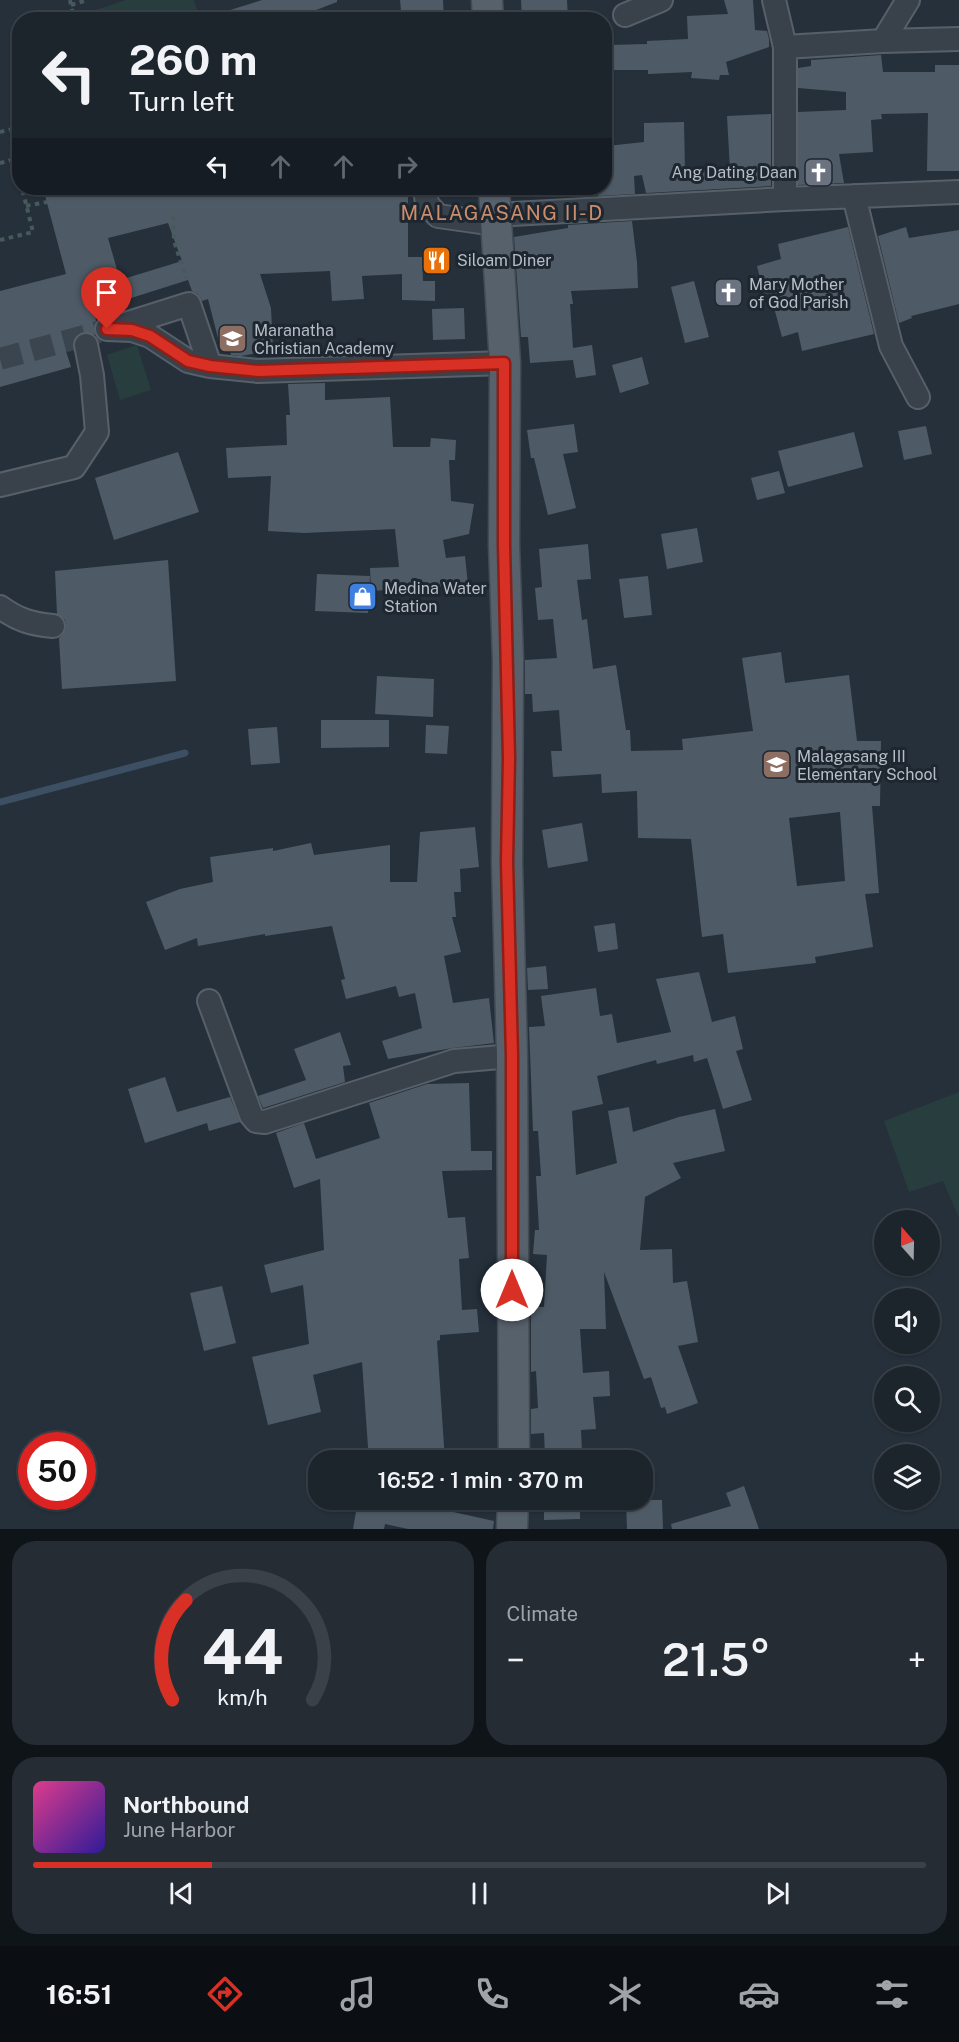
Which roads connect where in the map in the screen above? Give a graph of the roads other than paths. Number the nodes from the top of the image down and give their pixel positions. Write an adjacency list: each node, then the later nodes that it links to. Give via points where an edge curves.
1 (662, 0): 4 (street)
2 (774, 0): 7 (street)
3 (908, 0): 6 (street)
4 (625, 15)
5 (959, 39): 6 (street)
6 (883, 41): 7 (street)
7 (785, 47): 11 (street)
8 (959, 192): 10 (street)
9 (426, 195): 12 (street, via 431,211 438,216 482,221)
10 (854, 196): 11 (street); 16 (street, via 891,346)
11 (785, 199): 12 (street)
12 (495, 209): 14 (main road)
13 (97, 335): 15 (street, via 132,330 150,336 188,361); 15 (street, via 189,304); 17 (street, via 92,375 97,432 74,467)
14 (504, 363): 15 (street, via 258,371); 21 (main road)
15 (210, 366)
16 (918, 397)
17 (0, 485)
18 (0, 607): 19 (street, via 32,624)
19 (53, 626)
20 (210, 1001): 21 (street, via 256,1121 265,1122 454,1061)
21 (512, 1056): 22 (main road)
22 (514, 1450)
23 (513, 1510): 24 (main road)
24 (512, 1529)

